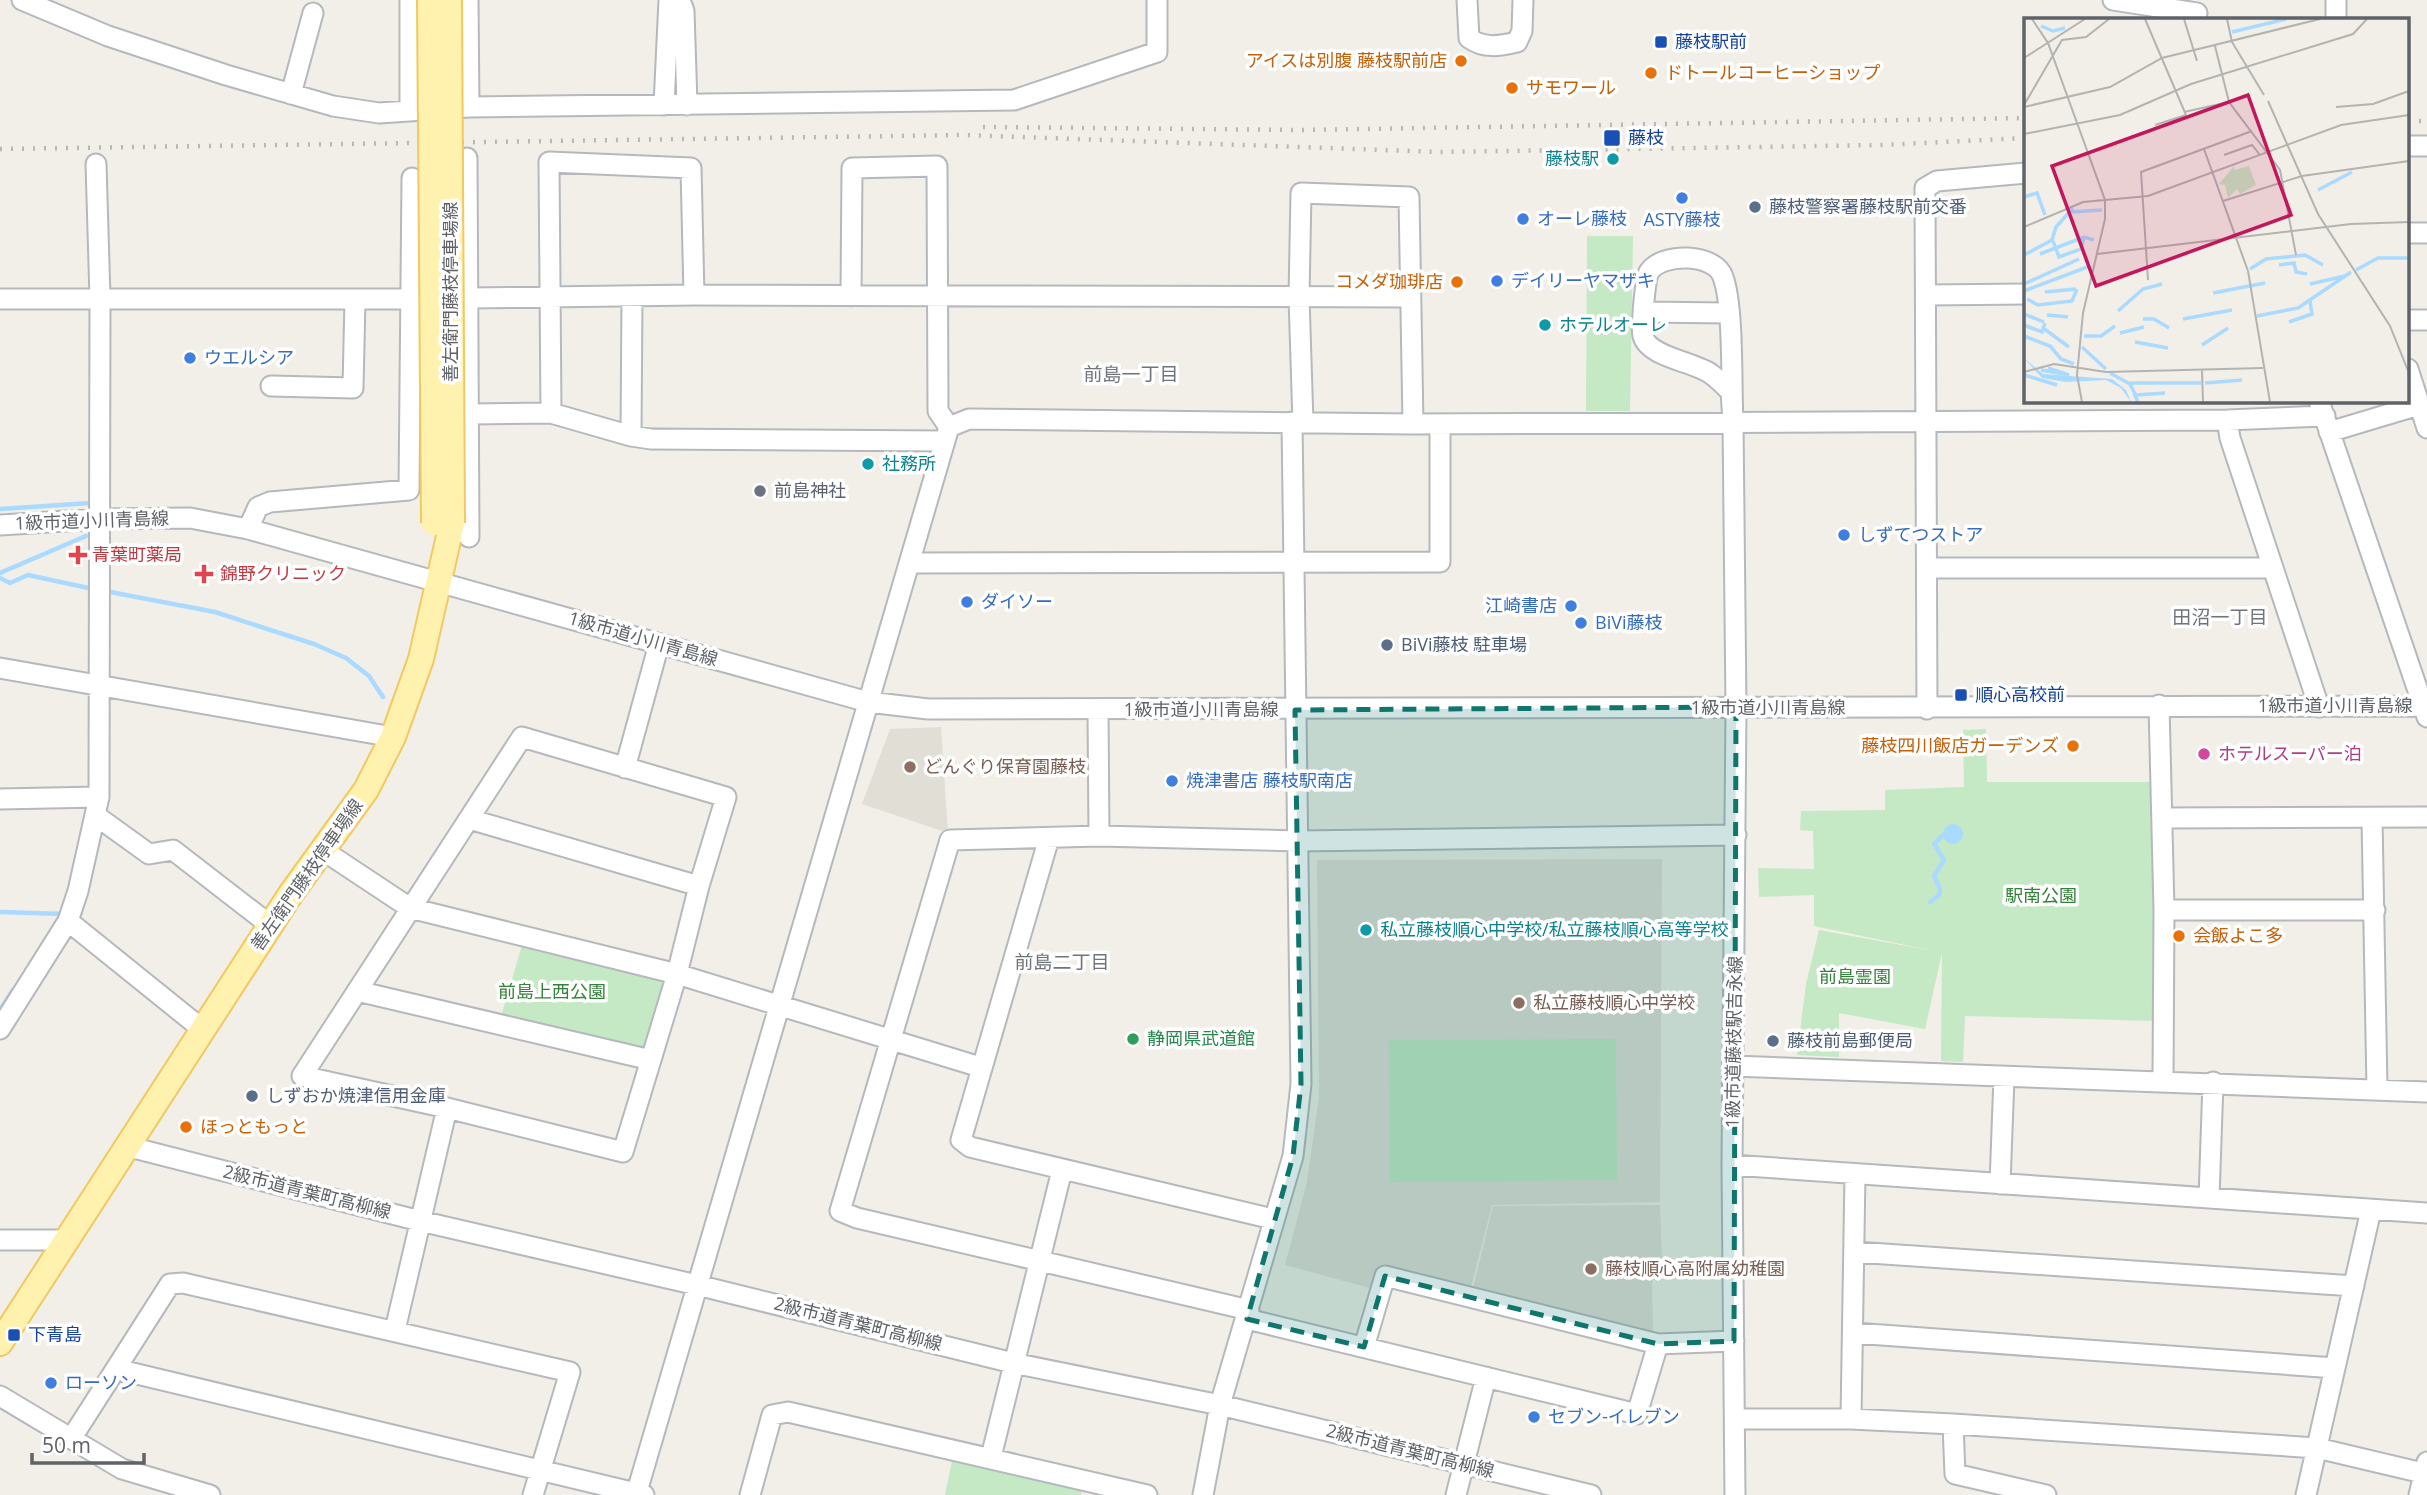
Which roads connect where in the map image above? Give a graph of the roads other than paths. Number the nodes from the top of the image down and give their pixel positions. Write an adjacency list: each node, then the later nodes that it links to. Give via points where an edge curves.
1 (22, 0): 16 (street, via 108,36)
2 (410, 0): 20 (street)
3 (430, 0): 59 (main road, 善左衛門藤枝停車場線, bridge)
4 (449, 0): 59 (main road, 善左衛門藤枝停車場線, bridge)
5 (468, 0): 19 (street)
6 (669, 0): 17 (street)
7 (680, 0): 18 (street)
8 (1157, 0): 18 (street, via 1157,52 1014,100)
9 (1466, 0): 10 (street, via 1469,38 1482,45 1502,46 1517,42 1522,32)
10 (1522, 0)
11 (2113, 0): 13 (street)
12 (2336, 0): 15 (street)
13 (2198, 11)
14 (313, 13): 16 (street)
15 (2336, 18)
16 (291, 94): 20 (street, via 379,113)
17 (664, 105): 18 (street); 19 (street)
18 (687, 105)
19 (469, 107): 20 (street)
20 (410, 110)
21 (467, 158): 35 (street)
22 (96, 164): 34 (street)
23 (2024, 173): 28 (street, via 1937,181 1925,188)
24 (412, 178): 58 (street, via 409,491 270,502 258,507)
25 (2024, 294): 28 (street)
26 (694, 295): 29 (street); 30 (street); 31 (street, via 691,168 550,162)
27 (940, 295): 30 (street); 30 (street, via 937,166 852,168); 32 (street); 54 (street, via 939,411)
28 (1927, 295): 49 (street)
29 (632, 296): 31 (street); 55 (street)
30 (851, 296)
31 (552, 297): 35 (street); 44 (street)
32 (1299, 297): 33 (street); 33 (street, via 1301,193 1409,197); 50 (street)
33 (1409, 297): 51 (street)
34 (100, 298): 36 (street); 37 (street); 56 (street)
35 (470, 298): 45 (street)
36 (0, 299)
37 (355, 299): 38 (street); 42 (street, via 354,387)
38 (405, 299)
39 (1644, 312): 40 (street); 40 (street, 1級市道藤枝駅吉永線, via 1649,272 1665,260 1681,259 1712,264 1723,275); 48 (street, 1級市道藤枝駅吉永線, via 1643,337 1651,348 1710,373 1731,392)
40 (1728, 313): 48 (street, 1級市道藤枝駅吉永線)
41 (2410, 376): 43 (street)
42 (271, 386)
43 (2419, 405): 46 (street); 53 (street)
44 (551, 412): 45 (street); 55 (street)
45 (470, 414): 59 (street)
46 (2324, 416): 47 (street); 75 (street)
47 (2227, 420): 49 (street); 63 (street)
48 (1732, 421): 49 (street); 52 (street); 70 (street, 1級市道藤枝駅吉永線)
49 (1925, 421): 62 (street)
50 (1297, 423): 51 (street); 54 (street, via 968,419); 61 (street)
51 (1413, 424): 52 (street)
52 (1440, 424): 61 (street, via 1440,562)
53 (2427, 428)
54 (946, 434): 55 (street); 60 (street)
55 (631, 436)
56 (98, 519): 57 (street, 1級市道小川青島線); 58 (street, 1級市道小川青島線, via 190,518); 67 (street)
57 (0, 525)
58 (248, 528): 64 (street, 1級市道小川青島線)
59 (452, 528): 64 (main road, 善左衛門藤枝停車場線)
60 (910, 564): 61 (street); 68 (street)
61 (1296, 564): 74 (street)
62 (1927, 568): 63 (street); 72 (street)
63 (2271, 568): 71 (street)
64 (440, 582): 65 (street, 1級市道小川青島線); 76 (main road, 善左衛門藤枝停車場線, via 421,659)
65 (659, 644): 68 (street, 1級市道小川青島線); 77 (street)
66 (0, 668): 67 (street)
67 (97, 687): 76 (street); 79 (street)
68 (868, 702): 73 (street, 1級市道小川青島線, via 928,709); 97 (street)
69 (2159, 705): 71 (street, 1級市道小川青島線); 72 (street, 1級市道小川青島線); 81 (street)
70 (1737, 707): 72 (street, 1級市道小川青島線); 74 (street, 1級市道小川青島線); 84 (street, 1級市道藤枝駅吉永線)
71 (2319, 707): 75 (street, 1級市道小川青島線)
72 (1927, 709)
73 (1098, 710): 74 (street, 1級市道小川青島線); 85 (street)
74 (1295, 710): 87 (street)
75 (2426, 710)
76 (393, 737): 88 (main road, 善左衛門藤枝停車場線, via 366,790)
77 (625, 768): 83 (street, via 522,737); 89 (street, via 726,797)
78 (0, 799): 79 (street)
79 (97, 806): 93 (street); 94 (street, via 149,853 173,850)
80 (2427, 817): 82 (street)
81 (2163, 818): 82 (street); 91 (street)
82 (2372, 818): 92 (street)
83 (469, 819): 89 (street); 90 (street)
84 (1736, 835): 87 (street); 102 (street, 1級市道藤枝駅吉永線)
85 (1099, 836): 86 (street); 87 (street)
86 (1049, 838): 100 (street, via 950,840); 103 (street)
87 (1299, 841): 118 (street, via 1301,1084 1293,1156)
88 (324, 851): 90 (street); 94 (main road, 善左衛門藤枝停車場線)
89 (699, 886): 95 (street)
90 (410, 908): 95 (street); 96 (street)
91 (2164, 910): 92 (street); 105 (street)
92 (2375, 910): 107 (street)
93 (68, 922): 98 (street); 99 (street)
94 (270, 925): 99 (main road, 善左衛門藤枝停車場線)
95 (677, 974): 97 (street); 101 (street)
96 (357, 991): 101 (street); 109 (street, via 302,1076)
97 (780, 1004): 100 (street); 124 (street)
98 (0, 1029)
99 (202, 1029): 110 (main road, 善左衛門藤枝停車場線)
100 (891, 1039): 103 (street); 123 (street, via 840,1211)
101 (651, 1060): 109 (street, via 623,1152)
102 (1733, 1066): 104 (street); 111 (street, 1級市道藤枝駅吉永線)
103 (980, 1067): 112 (street, via 961,1140 970,1147)
104 (2004, 1077): 105 (street); 114 (street)
105 (2163, 1081): 106 (street)
106 (2213, 1082): 107 (street); 115 (street)
107 (2376, 1089): 108 (street)
108 (2427, 1092)
109 (447, 1108): 119 (street)
110 (127, 1146): 119 (street, 2級市道青葉町高柳線); 120 (main road, 善左衛門藤枝停車場線)
111 (1732, 1165): 113 (street); 129 (street, 1級市道藤枝駅吉永線)
112 (1062, 1170): 118 (street); 123 (street)
113 (1855, 1174): 114 (street); 122 (street)
114 (2000, 1184): 115 (street)
115 (2209, 1198): 116 (street)
116 (2371, 1209): 117 (street); 125 (street)
117 (2427, 1213)
118 (1273, 1219): 126 (street)
119 (420, 1221): 124 (street, 2級市道青葉町高柳線); 127 (street)
120 (65, 1240): 121 (street); 130 (main road)
121 (0, 1241)
122 (1855, 1252): 125 (street); 128 (street)
123 (1040, 1263): 126 (street); 133 (street)
124 (696, 1284): 133 (street, 2級市道青葉町高柳線); 150 (street)
125 (2354, 1286): 134 (street)
126 (1248, 1315): 132 (street); 138 (street)
127 (395, 1330): 135 (street, via 183,1283 170,1284); 147 (street, via 570,1372)
128 (1854, 1334): 134 (street); 140 (street)
129 (1734, 1340): 131 (street); 139 (street, 1級市道藤枝駅吉永線)
130 (0, 1343)
131 (1658, 1344): 132 (street, via 1385,1276); 136 (street, via 1637,1414)
132 (1364, 1347): 136 (street)
133 (1013, 1363): 138 (street, 2級市道青葉町高柳線); 144 (street)
134 (2335, 1368): 143 (street)
135 (116, 1369): 142 (street); 147 (street)
136 (1486, 1377): 145 (street)
137 (0, 1396): 142 (street)
138 (1220, 1405): 145 (street, 2級市道青葉町高柳線); 155 (street)
139 (1735, 1419): 140 (street); 158 (street, 1級市道藤枝駅吉永線)
140 (1851, 1419): 141 (street)
141 (1953, 1424): 143 (street); 159 (street, via 1955,1474)
142 (71, 1439): 148 (street)
143 (2317, 1448): 146 (street); 160 (street)
144 (991, 1457): 149 (street); 153 (street, via 780,1413 772,1415)
145 (1464, 1465): 156 (street); 157 (street, 2級市道青葉町高柳線)
146 (2426, 1470): 161 (street)
147 (540, 1471): 150 (street); 152 (street)
148 (151, 1487): 151 (street)
149 (1094, 1489): 154 (street)
150 (639, 1494)
151 (210, 1495)
152 (533, 1495)
153 (750, 1495)
154 (1147, 1495)
155 (1203, 1495)
156 (1456, 1495)
157 (1591, 1495)
158 (1735, 1495)
159 (2046, 1495)
160 (2306, 1495)
161 (2419, 1495)

